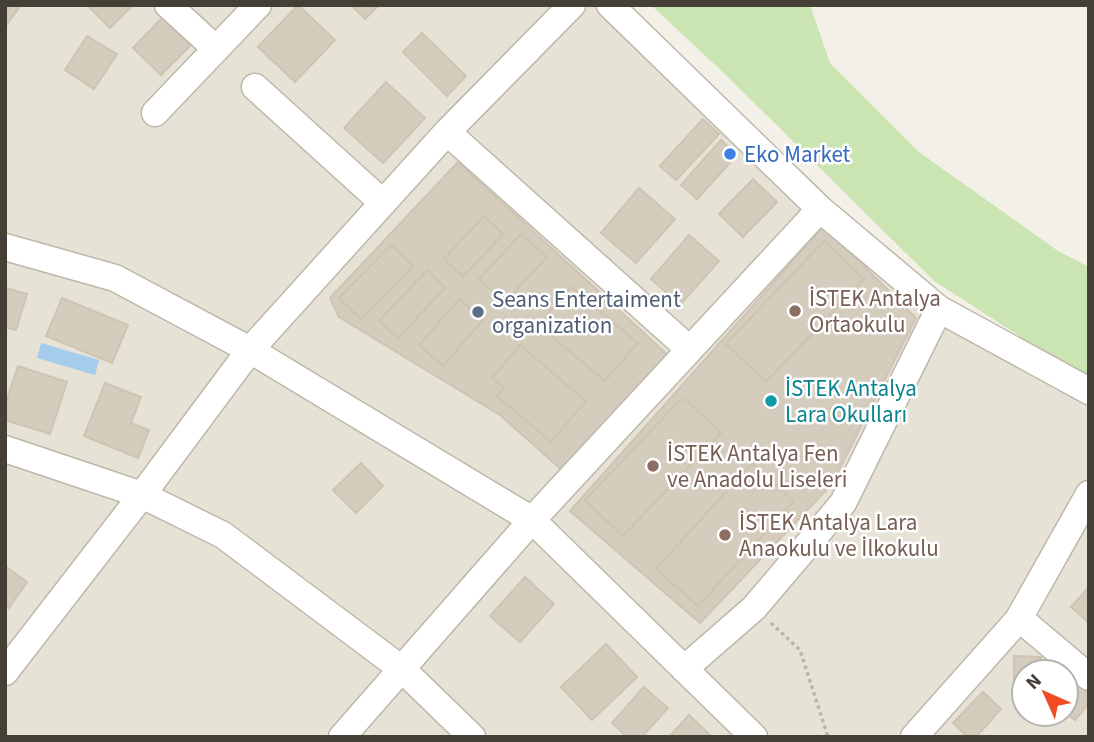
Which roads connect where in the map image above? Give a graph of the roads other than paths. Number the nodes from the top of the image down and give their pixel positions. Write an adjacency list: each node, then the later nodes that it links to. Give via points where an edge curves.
1 (169, 5): 5 (street)
2 (258, 5): 5 (street)
3 (572, 5): 8 (street)
4 (610, 5): 10 (street)
5 (216, 50): 7 (street)
6 (255, 87): 9 (street)
7 (155, 113)
8 (447, 132): 9 (street); 13 (street)
9 (383, 203): 14 (street)
10 (820, 209): 12 (street); 13 (street)
11 (5, 247): 14 (street, via 115,278)
12 (939, 309): 15 (street); 21 (street, via 843,503 754,608)
13 (689, 349): 19 (street)
14 (250, 350): 18 (street); 19 (street)
15 (1089, 391)
16 (5, 449): 18 (street)
17 (1089, 494): 20 (street)
18 (142, 495): 22 (street, via 223,535); 23 (street)
19 (532, 520): 21 (street); 22 (street)
20 (1019, 618): 24 (street); 28 (street)
21 (684, 669): 27 (street)
22 (403, 670): 25 (street); 26 (street)
23 (5, 672)
24 (1089, 677)
25 (342, 737)
26 (472, 737)
27 (754, 737)
28 (914, 737)

